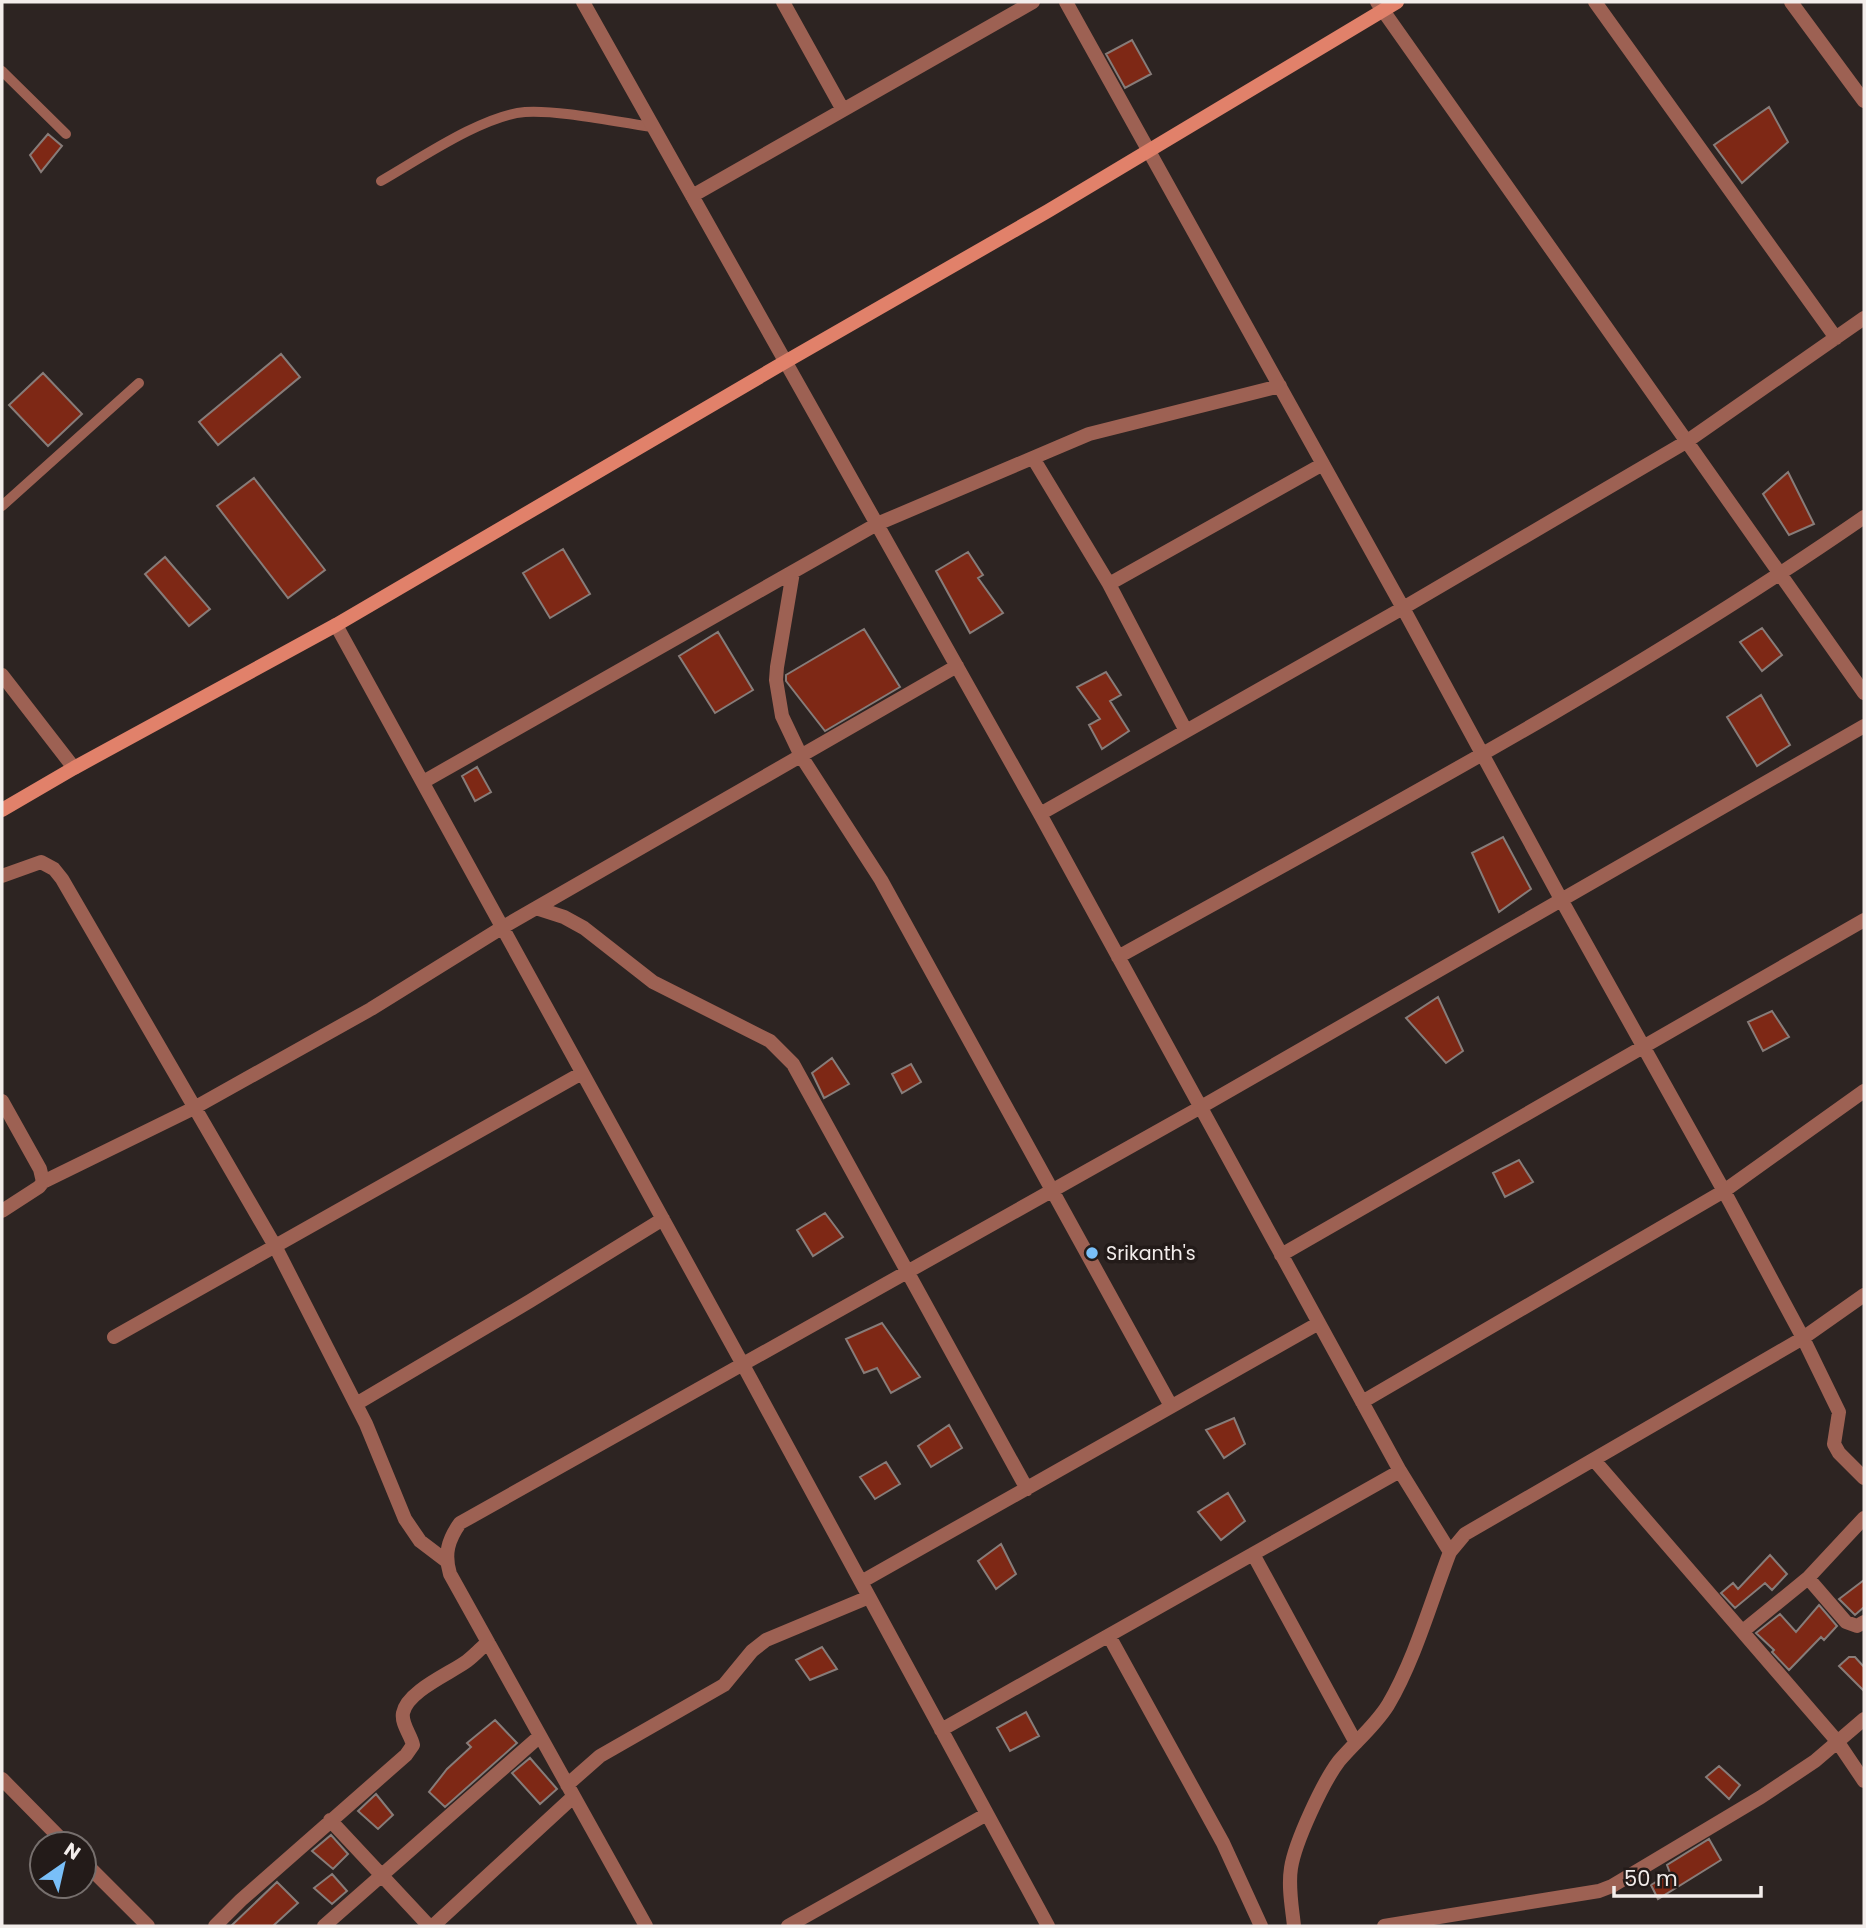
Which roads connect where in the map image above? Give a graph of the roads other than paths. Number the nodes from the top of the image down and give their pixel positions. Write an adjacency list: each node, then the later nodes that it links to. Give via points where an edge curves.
1 (583, 2): 12 (street)
2 (783, 2): 11 (street)
3 (1033, 2): 11 (street)
4 (1066, 2): 14 (street)
5 (1397, 2): 8 (main road)
6 (1595, 2): 18 (street)
7 (1791, 2): 10 (street)
8 (1380, 6): 14 (main road); 22 (street)
9 (2, 71): 13 (lane)
10 (1864, 101)
11 (843, 110): 16 (street)
12 (653, 127): 15 (lane, via 524,112 469,131); 16 (street)
13 (66, 134)
14 (1150, 151): 19 (main road); 21 (street)
15 (380, 181)
16 (692, 196): 19 (street)
17 (1864, 318): 18 (street)
18 (1836, 338): 22 (street)
19 (785, 362): 27 (street); 32 (main road)
20 (139, 383): 25 (lane)
21 (1280, 386): 23 (street, via 1104,430); 24 (street)
22 (1686, 442): 29 (street); 31 (street)
23 (1033, 458): 27 (street); 30 (street)
24 (1323, 464): 30 (street); 31 (street)
25 (2, 506)
26 (1864, 517): 29 (street)
27 (877, 524): 28 (street); 33 (street)
28 (793, 572): 39 (street, via 776,680 782,716); 41 (street)
29 (1781, 575): 35 (street); 38 (street)
30 (1108, 584): 37 (street)
31 (1403, 608): 37 (street); 38 (street)
32 (336, 625): 40 (main road); 41 (street)
33 (957, 666): 39 (street); 43 (street)
34 (2, 675): 40 (street)
35 (1864, 693)
36 (1864, 726): 45 (street)
37 (1186, 731): 43 (street)
38 (1482, 755): 45 (street); 49 (street)
39 (801, 756): 46 (street); 57 (street, via 881,880)
40 (74, 768): 42 (main road)
41 (423, 782): 48 (street)
42 (2, 810)
43 (1040, 814): 49 (street)
44 (2, 876): 55 (street, via 41,862 54,869)
45 (1562, 901): 50 (street); 54 (street)
46 (536, 908): 48 (street); 63 (street, via 575,922 653,982 778,1046 793,1064)
47 (1864, 920): 50 (street)
48 (503, 927): 51 (street); 55 (street, via 370,1009)
49 (1118, 957): 54 (street)
50 (1644, 1048): 58 (street); 62 (street)
51 (582, 1073): 60 (street); 61 (street)
52 (1864, 1091): 58 (street)
53 (2, 1101): 56 (street)
54 (1201, 1107): 57 (street); 62 (street)
55 (194, 1108): 56 (street); 61 (street)
56 (43, 1182): 59 (street)
57 (1052, 1190): 63 (street); 71 (street)
58 (1724, 1191): 67 (street); 69 (street)
59 (2, 1211)
60 (663, 1219): 68 (street); 70 (street)
61 (275, 1246): 66 (street); 70 (street)
62 (1281, 1255): 65 (street)
63 (908, 1271): 68 (street); 75 (street)
64 (1864, 1295): 67 (street)
65 (1319, 1323): 69 (street); 71 (street)
66 (114, 1337)
67 (1803, 1339): 72 (street); 74 (street, via 1839,1412 1834,1444)
68 (742, 1363): 79 (street, via 468,1517 450,1538); 81 (street)
69 (1362, 1402): 73 (street)
70 (356, 1404): 79 (street, via 405,1519 420,1541)
71 (1171, 1406): 75 (street)
72 (1594, 1460): 77 (street, via 1465,1534); 84 (street)
73 (1400, 1471): 77 (street); 78 (street)
74 (1864, 1478)
75 (1027, 1489): 81 (street)
76 (1864, 1518): 80 (street)
77 (1450, 1552): 91 (street, via 1388,1704)
78 (1253, 1554): 85 (street); 91 (street)
79 (446, 1560): 86 (street)
80 (1808, 1577): 83 (street, via 1846,1622 1857,1626); 84 (street)
81 (861, 1583): 82 (street)
82 (869, 1597): 88 (street); 94 (street, via 766,1640 724,1685 600,1756)
83 (1864, 1622)
84 (1743, 1631): 90 (street)
85 (1109, 1636): 88 (street); 107 (street, via 1223,1843)
86 (488, 1642): 89 (street); 96 (street, via 410,1701 403,1714 411,1749)
87 (1864, 1719): 90 (street)
88 (941, 1730): 95 (street)
89 (540, 1736): 94 (street); 98 (street)
90 (1837, 1741): 93 (street); 109 (street, via 1761,1797 1612,1886)
91 (1356, 1743): 108 (street, via 1336,1765 1296,1847 1290,1887)
92 (2, 1779): 97 (street)
93 (1864, 1781)
94 (570, 1791): 103 (street); 104 (street)
95 (987, 1814): 105 (street); 106 (street)
96 (330, 1821): 98 (street); 101 (street)
97 (52, 1830)
98 (380, 1874): 102 (street); 103 (street)
99 (98, 1876): 100 (street)
100 (148, 1926)
101 (215, 1926)
102 (324, 1926)
103 (431, 1926)
104 (646, 1926)
105 (788, 1926)
106 (1048, 1926)
107 (1261, 1926)
108 (1294, 1926)
109 (1384, 1926)

